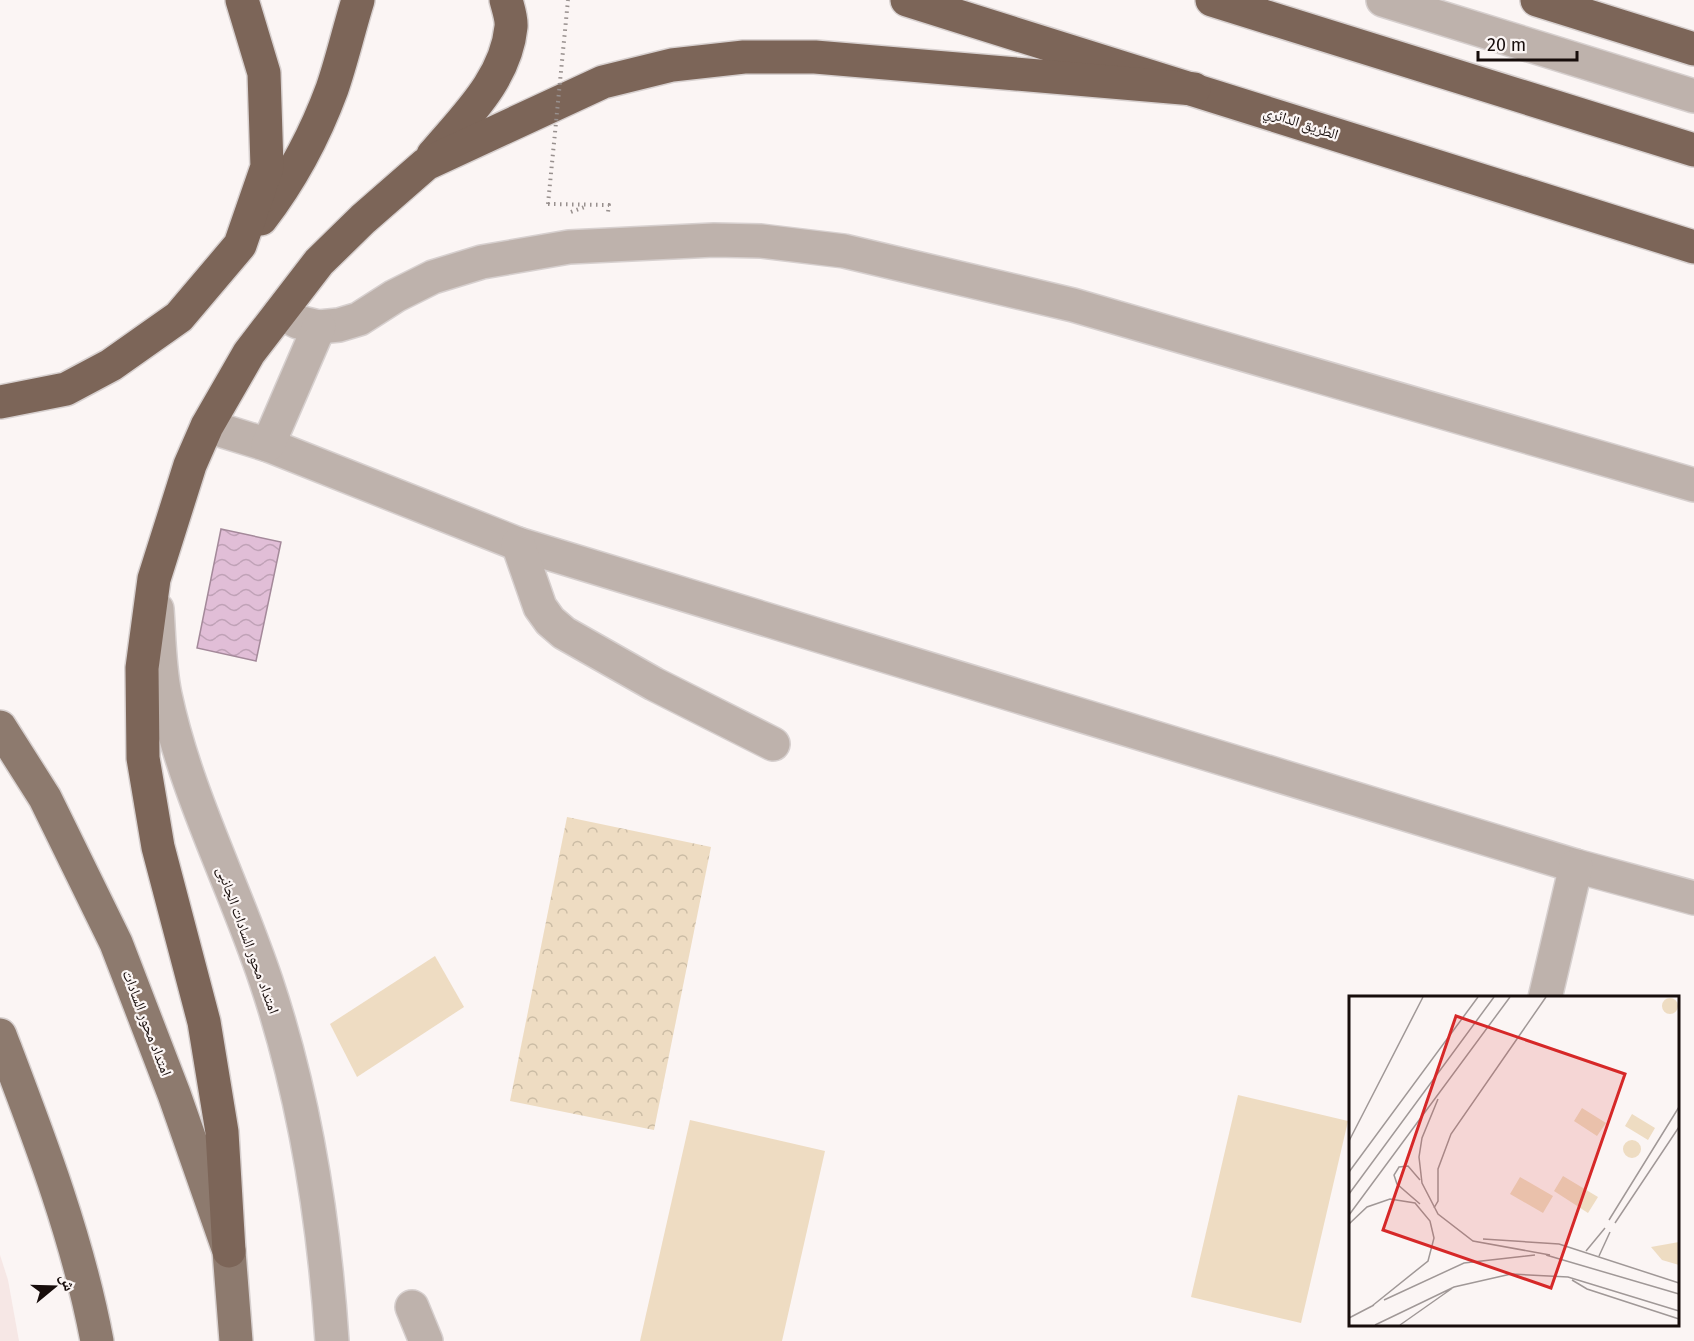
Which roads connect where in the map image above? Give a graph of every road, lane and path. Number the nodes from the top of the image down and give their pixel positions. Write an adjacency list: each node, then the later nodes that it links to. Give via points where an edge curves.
1 (242, 0): 15 (highway, via 264,73 267,167)
2 (358, 0): 15 (highway, via 332,88 308,145 278,197)
3 (506, 0): 13 (highway, via 512,25 504,60 485,93)
4 (568, 0): 14 (path, bridge, via 548,204)
5 (907, 0): 10 (highway, الطريق الدائري)
6 (1212, 0): 12 (highway)
7 (1383, 0): 11 (street)
8 (1537, 0): 9 (highway)
9 (1694, 49)
10 (1194, 89): 13 (highway, via 815,57 744,57 672,65 603,82); 16 (highway, الطريق الدائري)
11 (1694, 96)
12 (1694, 150)
13 (426, 164): 17 (highway, via 319,262)
14 (587, 206)
15 (240, 245): 19 (highway, via 179,317 111,365 66,389)
16 (1694, 247)
17 (280, 313): 18 (street); 20 (highway, via 249,353)
18 (319, 327): 21 (street); 22 (street, via 359,319 433,278 493,260 569,247 714,240 844,250 1073,305)
19 (0, 402)
20 (207, 426): 21 (street); 24 (highway, via 190,465)
21 (268, 445): 23 (street)
22 (1694, 485)
23 (518, 544): 26 (street, via 540,607 564,633); 27 (street)
24 (154, 579): 31 (highway, via 142,668 143,758 158,847 204,1022 222,1132); 35 (street, امتداد محور السادات الجانبى, via 164,693 180,755 266,981 295,1080 316,1182)
25 (0, 726): 31 (main road, امتداد محور السادات, via 45,798 116,943)
26 (773, 744)
27 (1576, 866): 28 (street); 29 (street)
28 (1694, 898)
29 (1545, 996)
30 (0, 1035): 33 (main road, via 46,1156 88,1293)
31 (228, 1251): 34 (main road, امتداد محور السادات)
32 (412, 1307): 36 (street)
33 (97, 1341)
34 (236, 1341)
35 (332, 1341)
36 (426, 1341)

